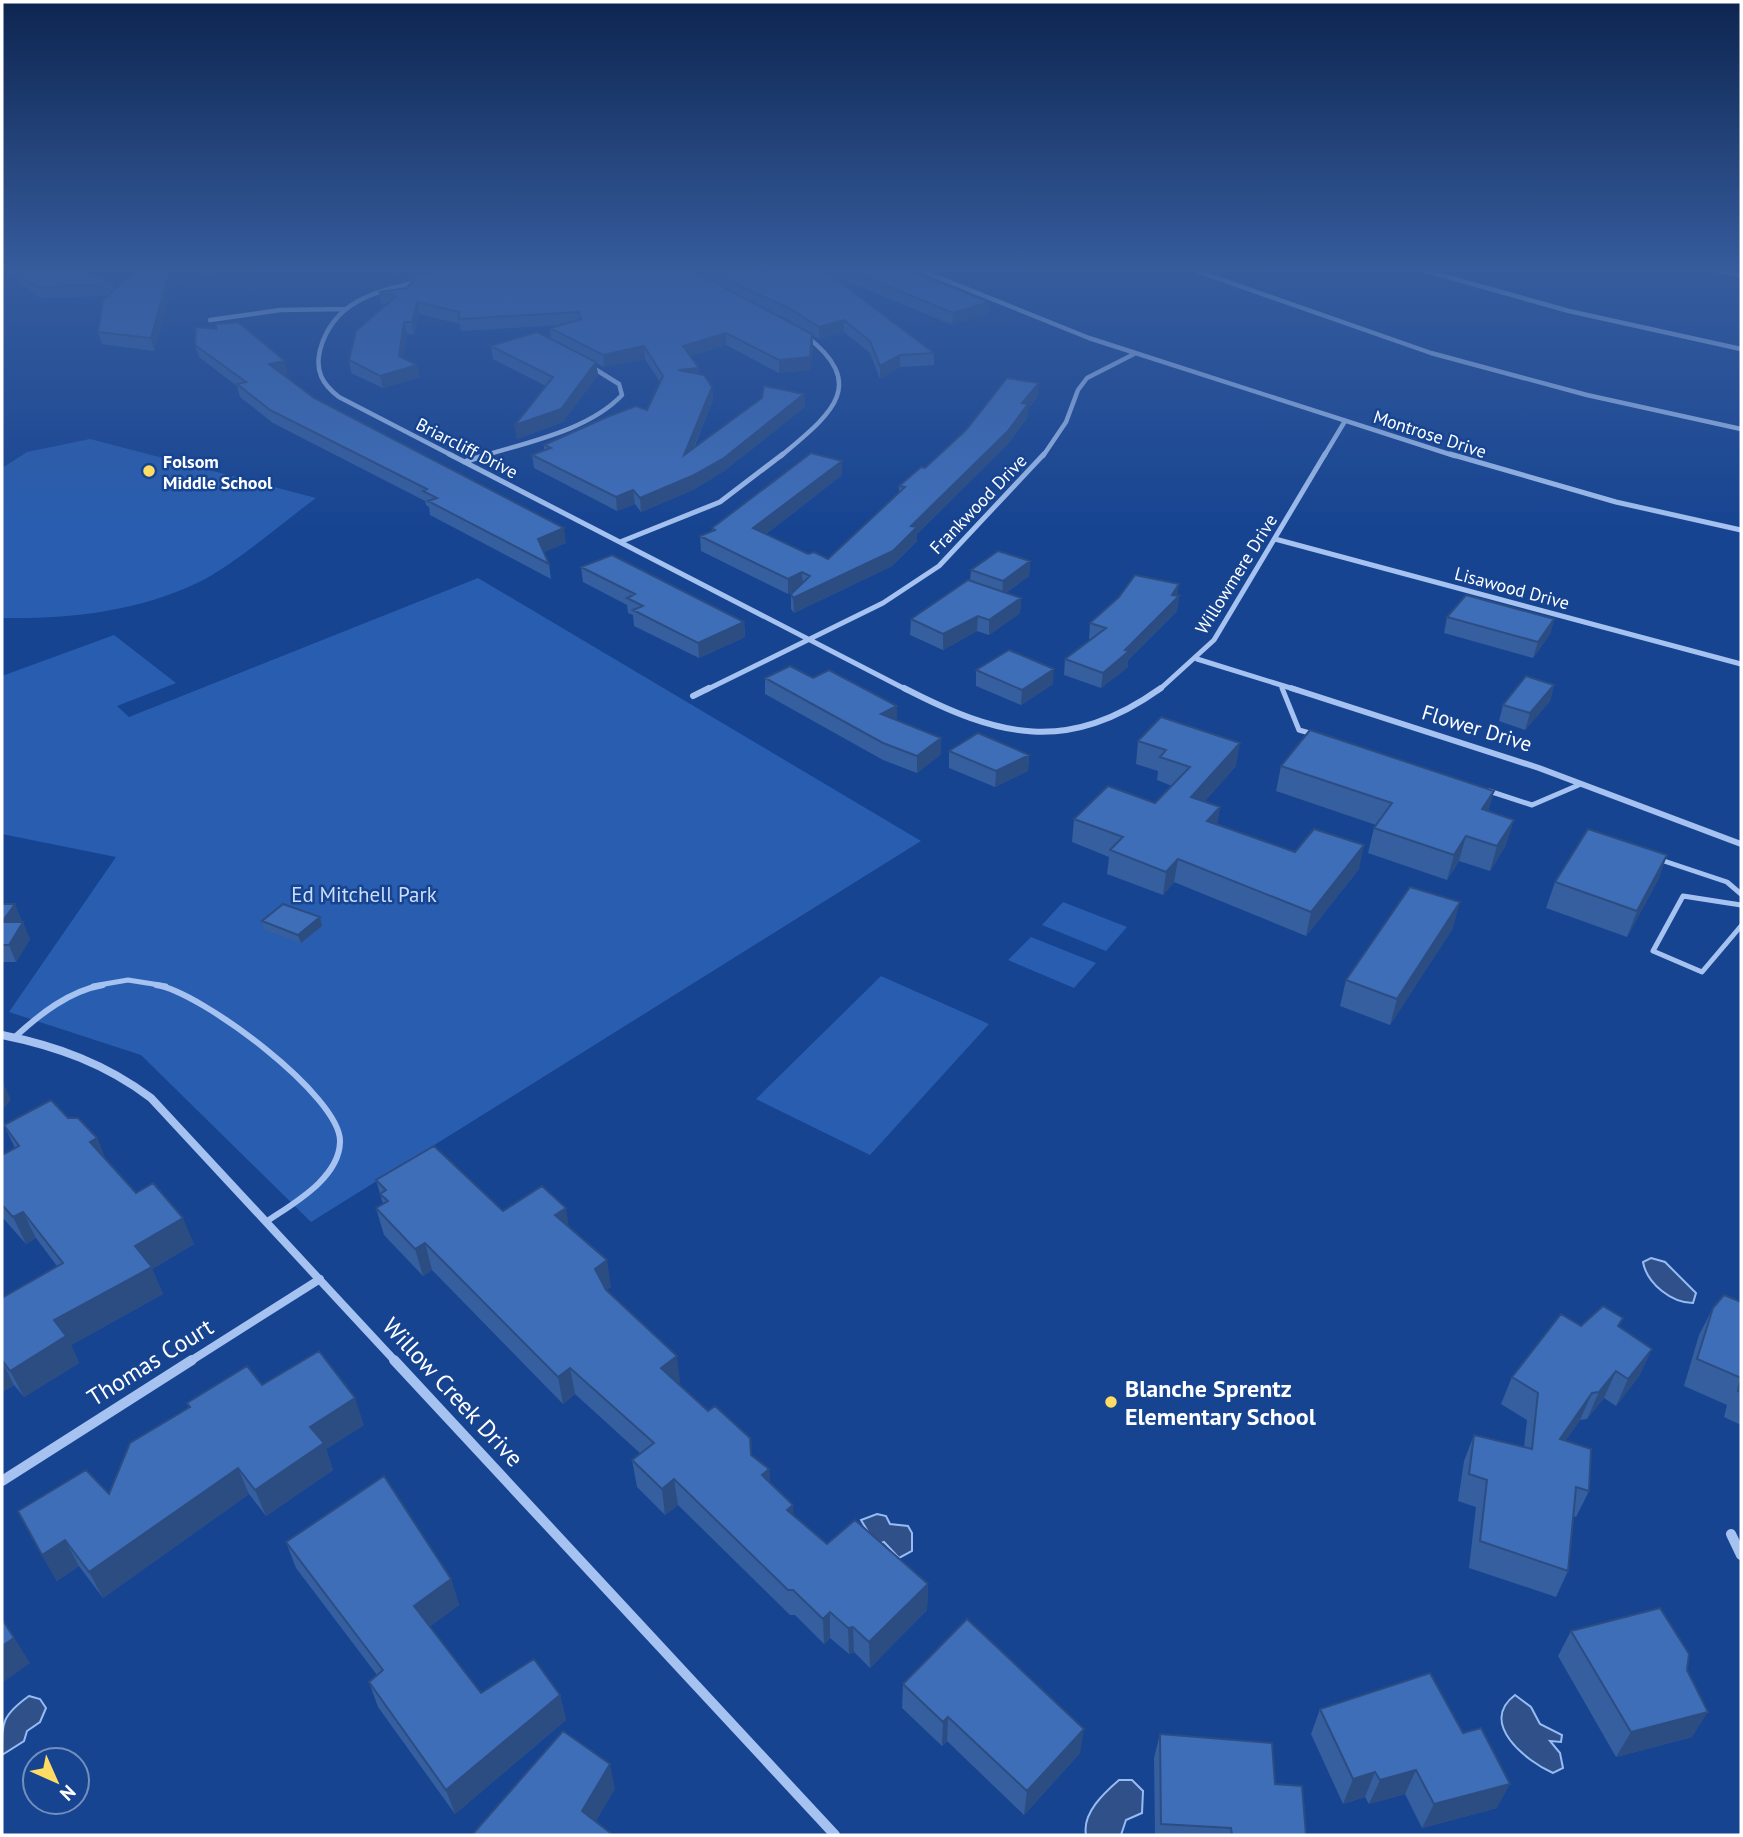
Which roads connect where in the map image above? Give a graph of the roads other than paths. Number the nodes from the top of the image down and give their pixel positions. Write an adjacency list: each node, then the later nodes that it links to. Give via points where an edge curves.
1 (319, 356): 9 (street, Briarcliff Drive, via 320,380 339,397)
2 (829, 356): 12 (street, via 839,370 841,391 831,412 731,496)
3 (1132, 356): 13 (street, Frankwood Drive, via 1087,378 1066,422 1041,458 939,566 883,603)
4 (1140, 356): 7 (street, Montrose Drive)
5 (1442, 356): 8 (street, via 1587,395)
6 (578, 360): 9 (street, via 618,382 622,395 615,405 591,418)
7 (1345, 421): 10 (street, Montrose Drive, via 1541,482); 11 (street, Willowmere Drive)
8 (1741, 429)
9 (464, 462): 12 (street, Briarcliff Drive)
10 (1741, 530)
11 (1275, 538): 14 (street, Willowmere Drive, via 1214,640); 15 (street, Lisawood Drive)
12 (620, 542): 13 (street, Briarcliff Drive)
13 (809, 639): 14 (street, Willowmere Drive, via 956,715 1020,732 1073,730 1103,721 1152,694); 17 (street, Frankwood Drive)
14 (1197, 659): 16 (street, Flower Drive)
15 (1741, 664)
16 (1281, 685): 18 (lane, via 1299,730); 19 (street, Flower Drive)
17 (693, 696)
18 (1321, 737)
19 (1585, 782): 20 (lane, via 1532,805); 21 (street, Flower Drive)
20 (1479, 788)
21 (1741, 844)
22 (1648, 856): 23 (lane, via 1727,883)
23 (1741, 894)
24 (1741, 905): 25 (lane, via 1683,897 1653,951 1702,972)
25 (1741, 926)
26 (2, 1035): 27 (street, Willow Creek Drive)
27 (15, 1037): 28 (street, Willow Creek Drive, via 78,1054 135,1085); 28 (lane, via 48,1009 118,980 158,982 213,1007 328,1108 340,1124 342,1144 332,1169)
28 (266, 1222): 29 (street, Willow Creek Drive)
29 (320, 1279): 30 (street, Thomas Court); 33 (street, Willow Creek Drive)
30 (2, 1481)
31 (1731, 1534): 32 (street)
32 (1741, 1555)
33 (835, 1835)

